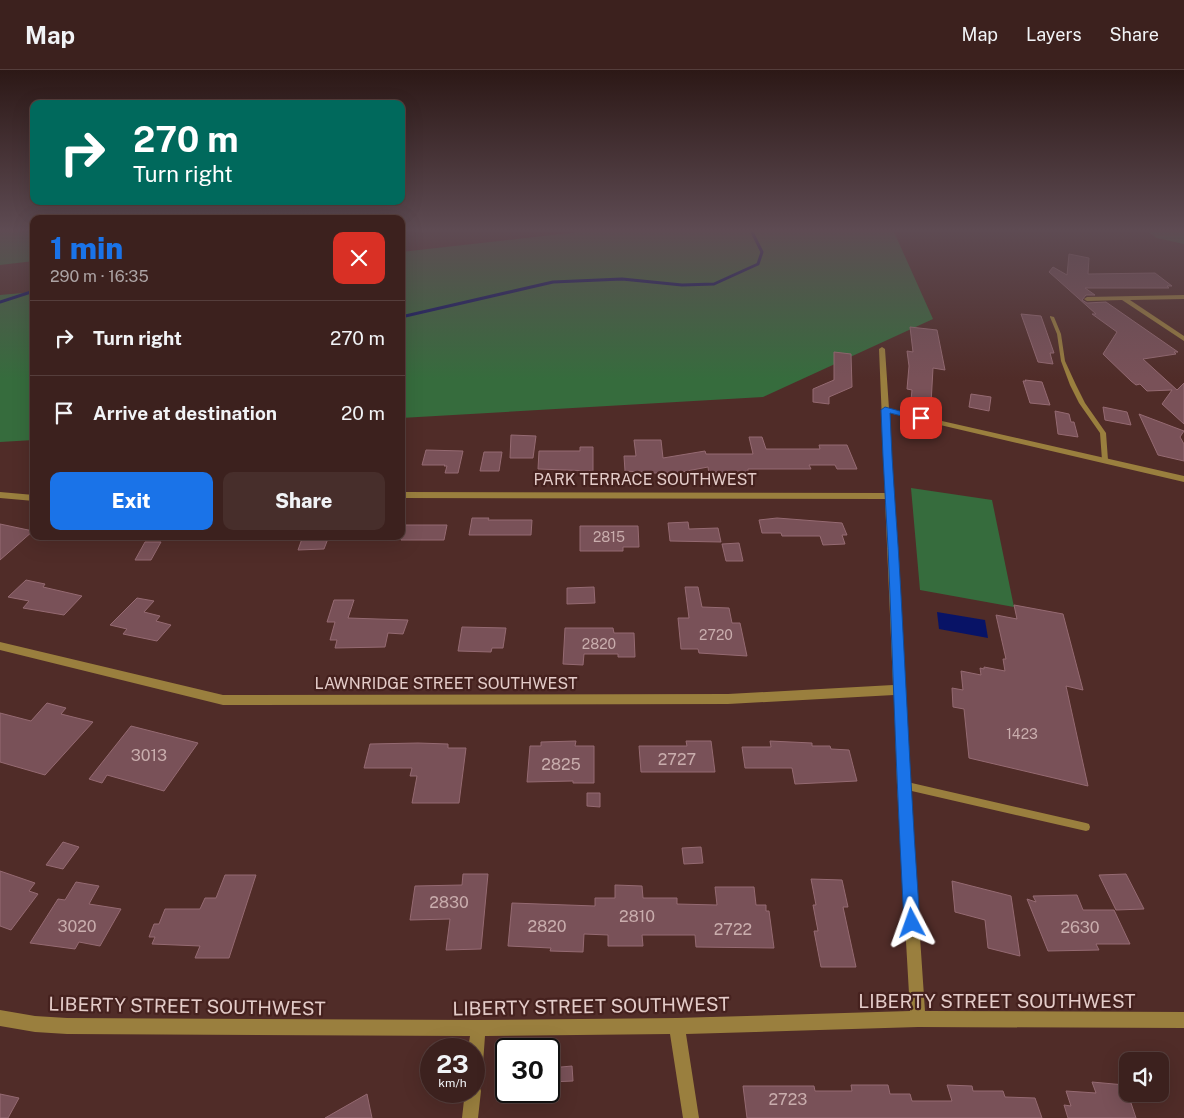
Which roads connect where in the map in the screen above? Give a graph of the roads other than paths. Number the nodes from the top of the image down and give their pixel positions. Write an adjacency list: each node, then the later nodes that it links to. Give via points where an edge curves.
1 (1184, 297): 2 (street)
2 (1123, 298): 3 (street); 5 (street)
3 (1087, 299)
4 (1052, 317): 8 (lane, via 1073,386 1103,433)
5 (1184, 340)
6 (882, 349): 7 (street)
7 (885, 410): 8 (street); 12 (street)
8 (1105, 460): 9 (street)
9 (1184, 479)
10 (0, 495): 13 (street)
11 (405, 495): 12 (street, PARK TERRACE SOUTHWEST)
12 (888, 496): 15 (street, via 896,592)
13 (30, 498)
14 (0, 646): 15 (street, LAWNRIDGE STREET SOUTHWEST, via 223,700 728,699)
15 (898, 690): 16 (street)
16 (903, 785): 17 (lane); 19 (street)
17 (1086, 826)
18 (0, 1018): 22 (street, LIBERTY STREET SOUTHWEST, via 67,1026)
19 (918, 1019): 20 (street, LIBERTY STREET SOUTHWEST); 21 (street, LIBERTY STREET SOUTHWEST)
20 (1184, 1020)
21 (677, 1026): 22 (street, LIBERTY STREET SOUTHWEST); 26 (street)
22 (478, 1028): 23 (street)
23 (477, 1038)
24 (471, 1103): 25 (street)
25 (470, 1118)
26 (691, 1118)

